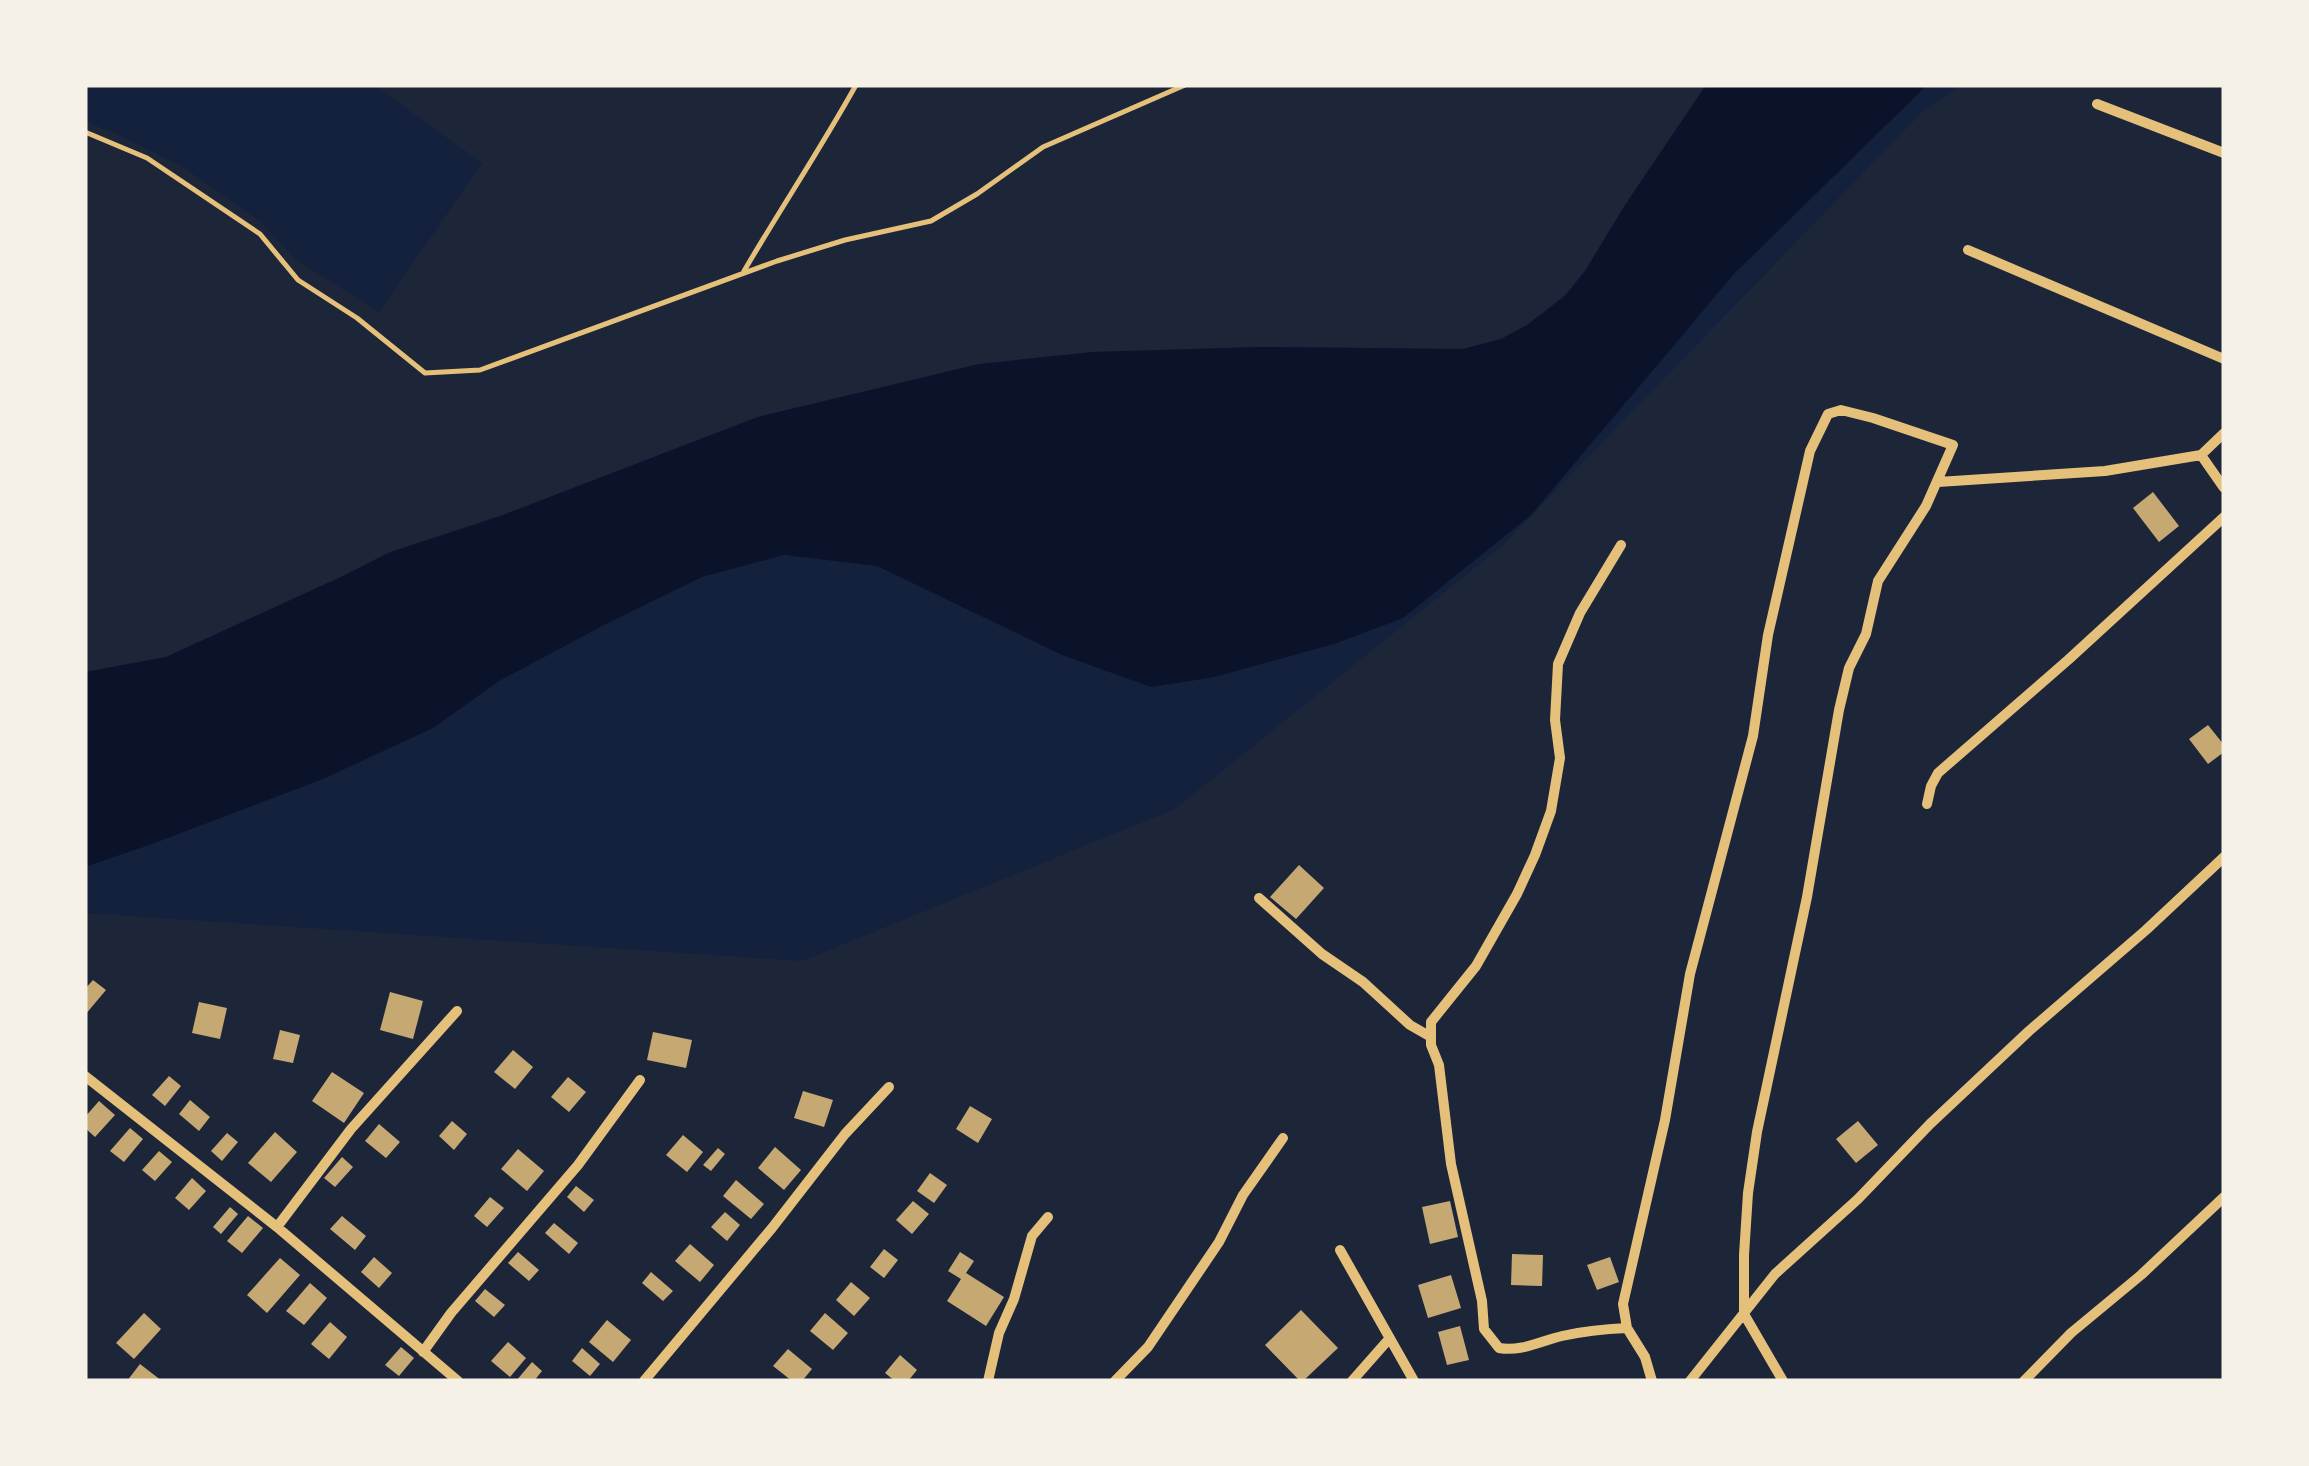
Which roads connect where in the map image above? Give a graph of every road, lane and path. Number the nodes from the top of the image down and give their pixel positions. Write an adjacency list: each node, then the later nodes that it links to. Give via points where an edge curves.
1 (856, 85): 7 (lane)
2 (1185, 85): 7 (lane, via 1043,146 931,221)
3 (2097, 104): 5 (street)
4 (85, 132): 7 (lane, via 147,158 260,234 298,280 425,372 480,370)
5 (2224, 153)
6 (1968, 250): 8 (street)
7 (743, 274)
8 (2224, 359)
9 (2224, 433): 10 (street)
10 (2201, 455): 11 (street, via 2105,471); 12 (street)
11 (1938, 482): 28 (street, via 1878,581 1839,710 1754,1147); 29 (street, via 1953,445 1841,410 1828,414 1810,452 1768,635 1753,736 1690,974 1623,1304)
12 (2224, 488)
13 (2224, 517): 15 (street, via 1938,772)
14 (1620, 545): 19 (street, via 1558,664 1560,758 1535,855 1476,966 1431,1022)
15 (1927, 804)
16 (2224, 858): 28 (street, via 1930,1124 1776,1274)
17 (1259, 898): 19 (street)
18 (457, 1011): 26 (street, via 351,1128)
19 (1431, 1037): 29 (street, via 1484,1330 1499,1348 1514,1350)
20 (85, 1076): 26 (street)
21 (640, 1080): 31 (street)
22 (890, 1088): 33 (street)
23 (1283, 1138): 35 (street, via 1148,1347)
24 (2224, 1196): 41 (street)
25 (1048, 1217): 34 (street, via 1032,1236)
26 (276, 1227): 31 (street)
27 (1340, 1250): 30 (street)
28 (1744, 1314): 39 (street); 40 (street)
29 (1627, 1328): 38 (street)
30 (1390, 1340): 36 (street); 37 (street)
31 (423, 1352): 32 (street)
32 (458, 1381)
33 (644, 1381)
34 (988, 1381)
35 (1115, 1381)
36 (1352, 1381)
37 (1414, 1381)
38 (1652, 1381)
39 (1690, 1381)
40 (1783, 1381)
41 (2024, 1381)

